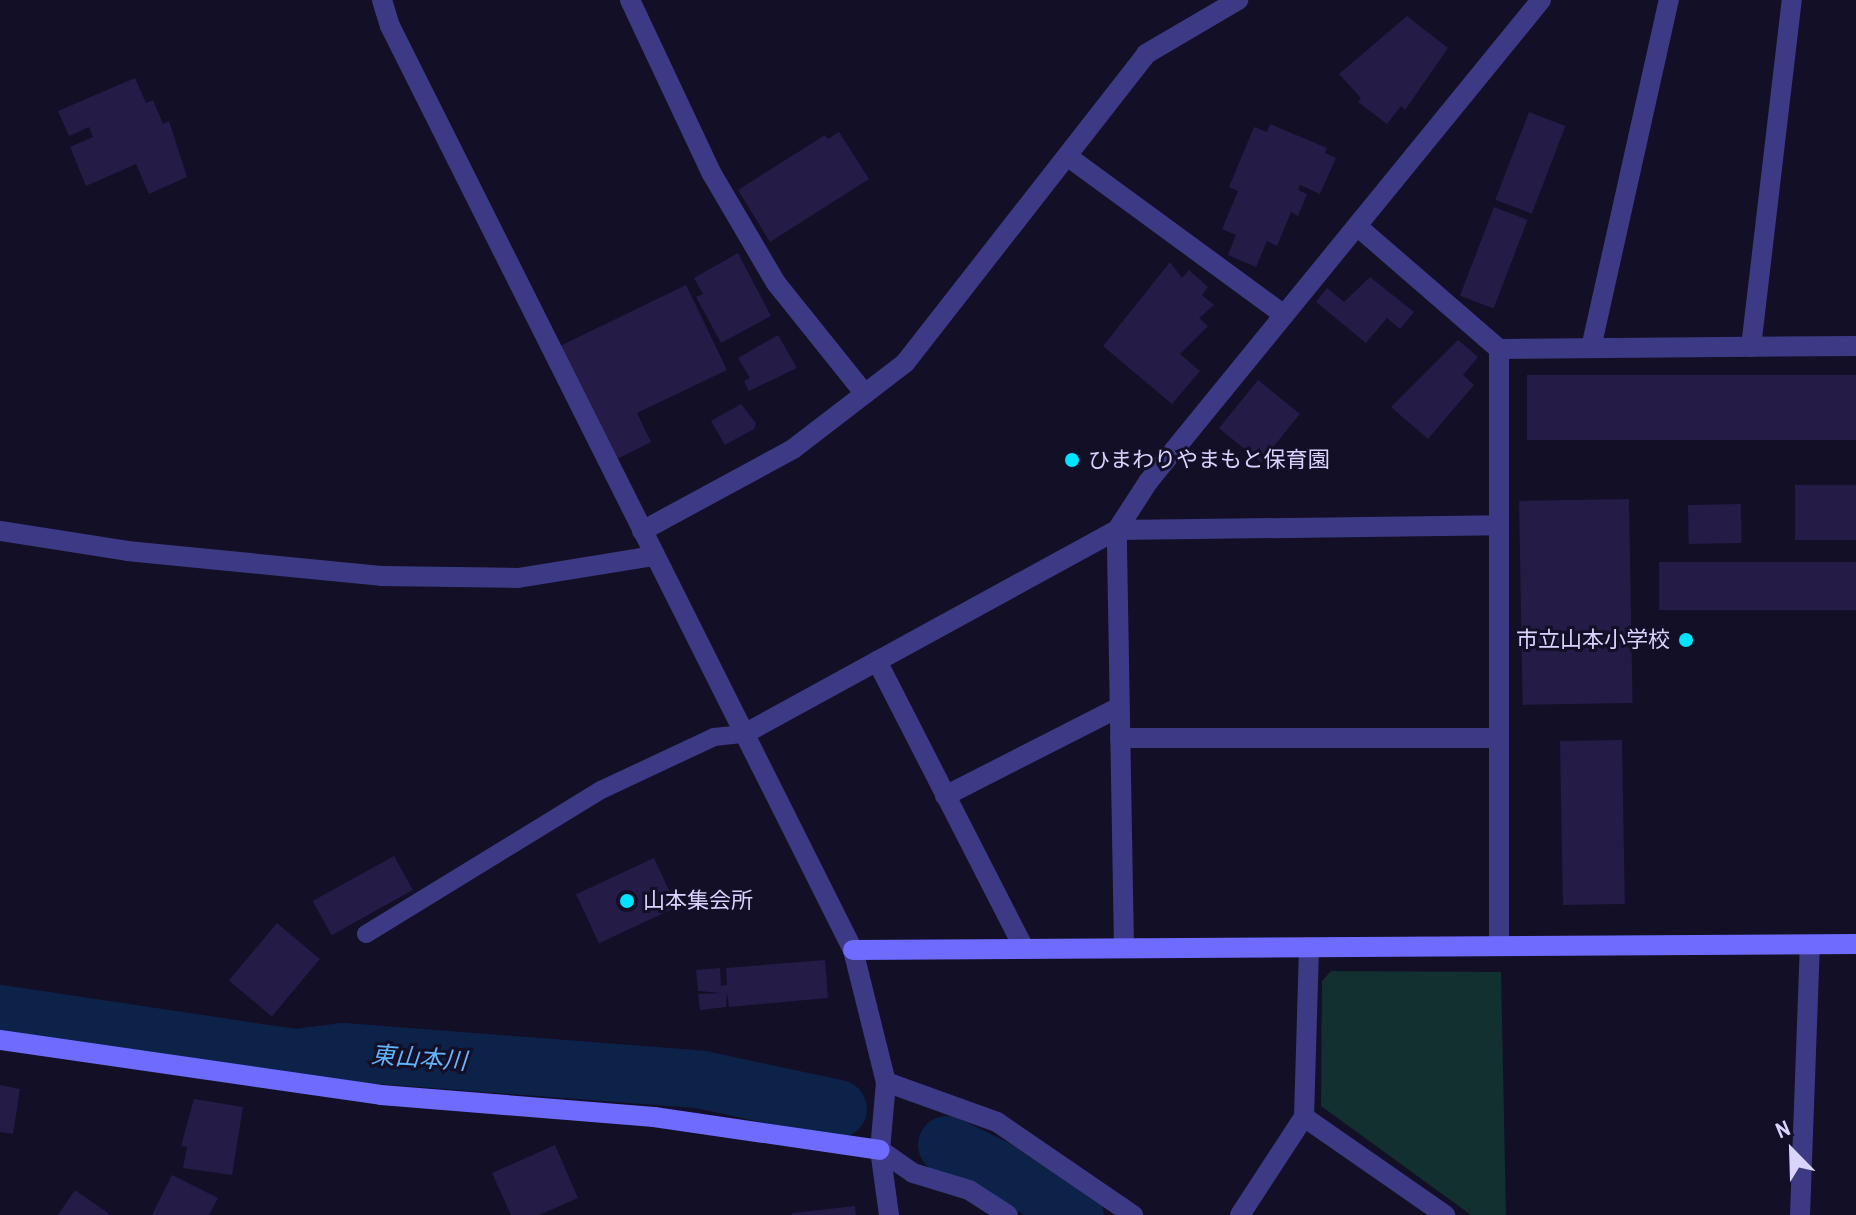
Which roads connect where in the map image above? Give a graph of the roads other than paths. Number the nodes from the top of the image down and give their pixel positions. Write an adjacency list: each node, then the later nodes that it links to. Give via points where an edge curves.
1 (382, 0): 18 (street, via 390,26)
2 (630, 0): 14 (street, via 712,174 776,283)
3 (1238, 0): 7 (street, via 1146,54)
4 (1541, 0): 8 (street)
5 (1669, 0): 12 (street)
6 (1792, 0): 11 (street)
7 (1067, 156): 9 (street); 14 (street, via 905,363)
8 (1357, 226): 9 (street); 13 (street)
9 (1284, 315): 16 (street, via 1148,482)
10 (1856, 346): 11 (street)
11 (1751, 347): 12 (street)
12 (1591, 348): 13 (street)
13 (1499, 349): 15 (street)
14 (865, 394): 18 (street, via 793,449)
15 (1499, 525): 16 (street); 24 (street)
16 (1117, 530): 20 (street); 21 (street)
17 (0, 531): 19 (street, via 127,551 381,576 518,578)
18 (642, 531): 19 (street)
19 (654, 556): 22 (street)
20 (877, 661): 22 (street); 25 (street)
21 (1120, 707): 23 (street); 25 (street)
22 (744, 734): 26 (lane, via 714,737 601,790); 33 (street)
23 (1120, 738): 24 (street); 31 (street)
24 (1499, 738): 29 (street)
25 (945, 796): 30 (street)
26 (366, 934)
27 (1810, 944): 28 (street); 29 (street); 43 (street)
28 (1856, 944)
29 (1499, 946): 32 (street)
30 (1024, 948): 31 (street); 33 (street)
31 (1124, 948): 32 (street)
32 (1309, 949): 36 (street)
33 (853, 950): 35 (street)
34 (0, 1040): 37 (street, via 381,1095 654,1117)
35 (886, 1082): 37 (street); 40 (street, via 997,1122)
36 (1304, 1117): 41 (street); 42 (street)
37 (880, 1150): 38 (street); 39 (street, via 913,1173 969,1190)
38 (889, 1215)
39 (1008, 1215)
40 (1133, 1215)
41 (1240, 1215)
42 (1445, 1215)
43 (1800, 1215)

